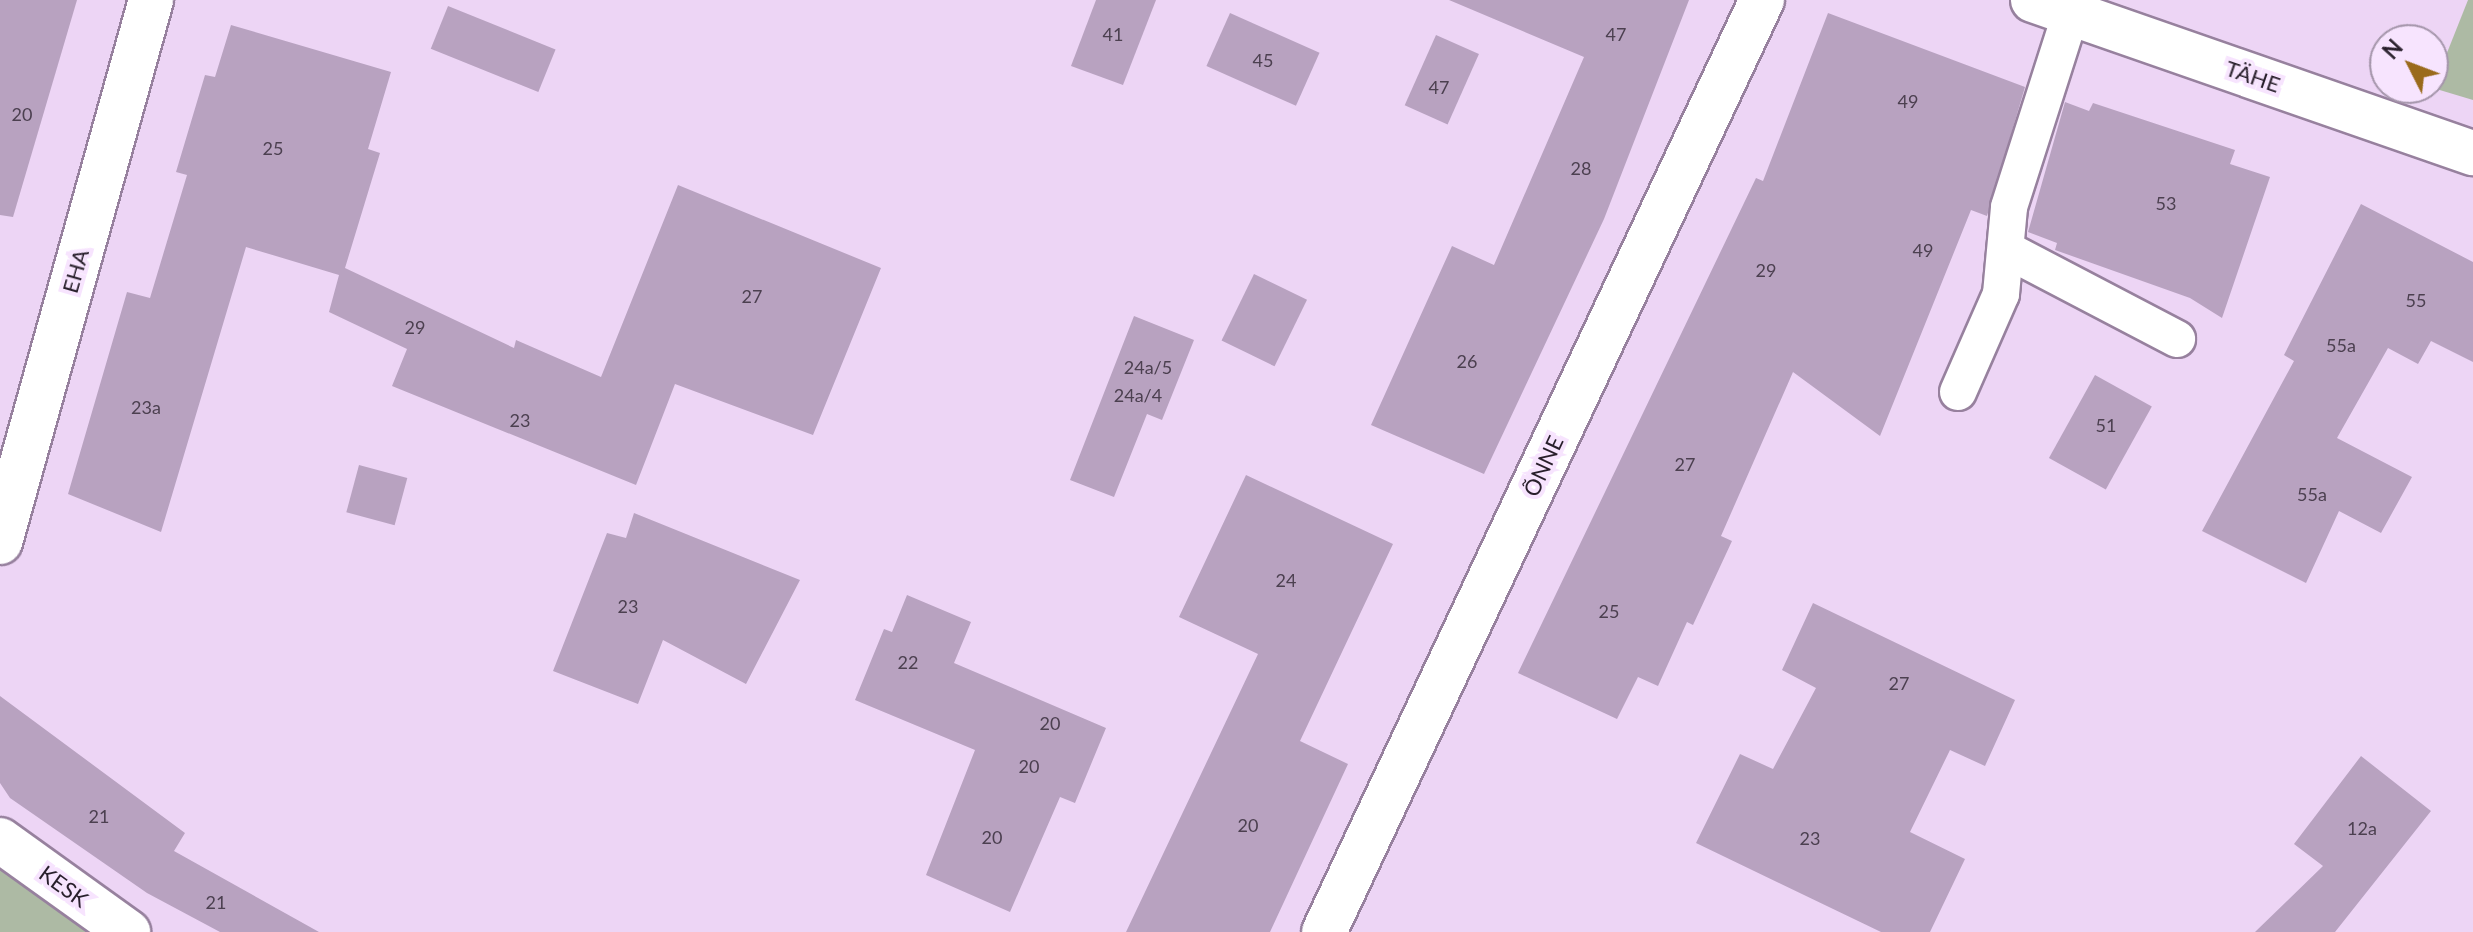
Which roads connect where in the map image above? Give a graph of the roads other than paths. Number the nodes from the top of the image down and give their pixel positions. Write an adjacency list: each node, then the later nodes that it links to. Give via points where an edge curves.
1 (151, 0): 8 (street, EHA)
2 (1762, 0): 11 (street, ÕNNE)
3 (2052, 7): 4 (street, TÄHE); 5 (lane, via 2009,207)
4 (2473, 153)
5 (2007, 250): 6 (lane); 7 (lane, via 2001,294)
6 (2177, 339)
7 (1958, 392)
8 (0, 542)
9 (0, 840): 10 (street, KESK)
10 (128, 932)
11 (1324, 932)

